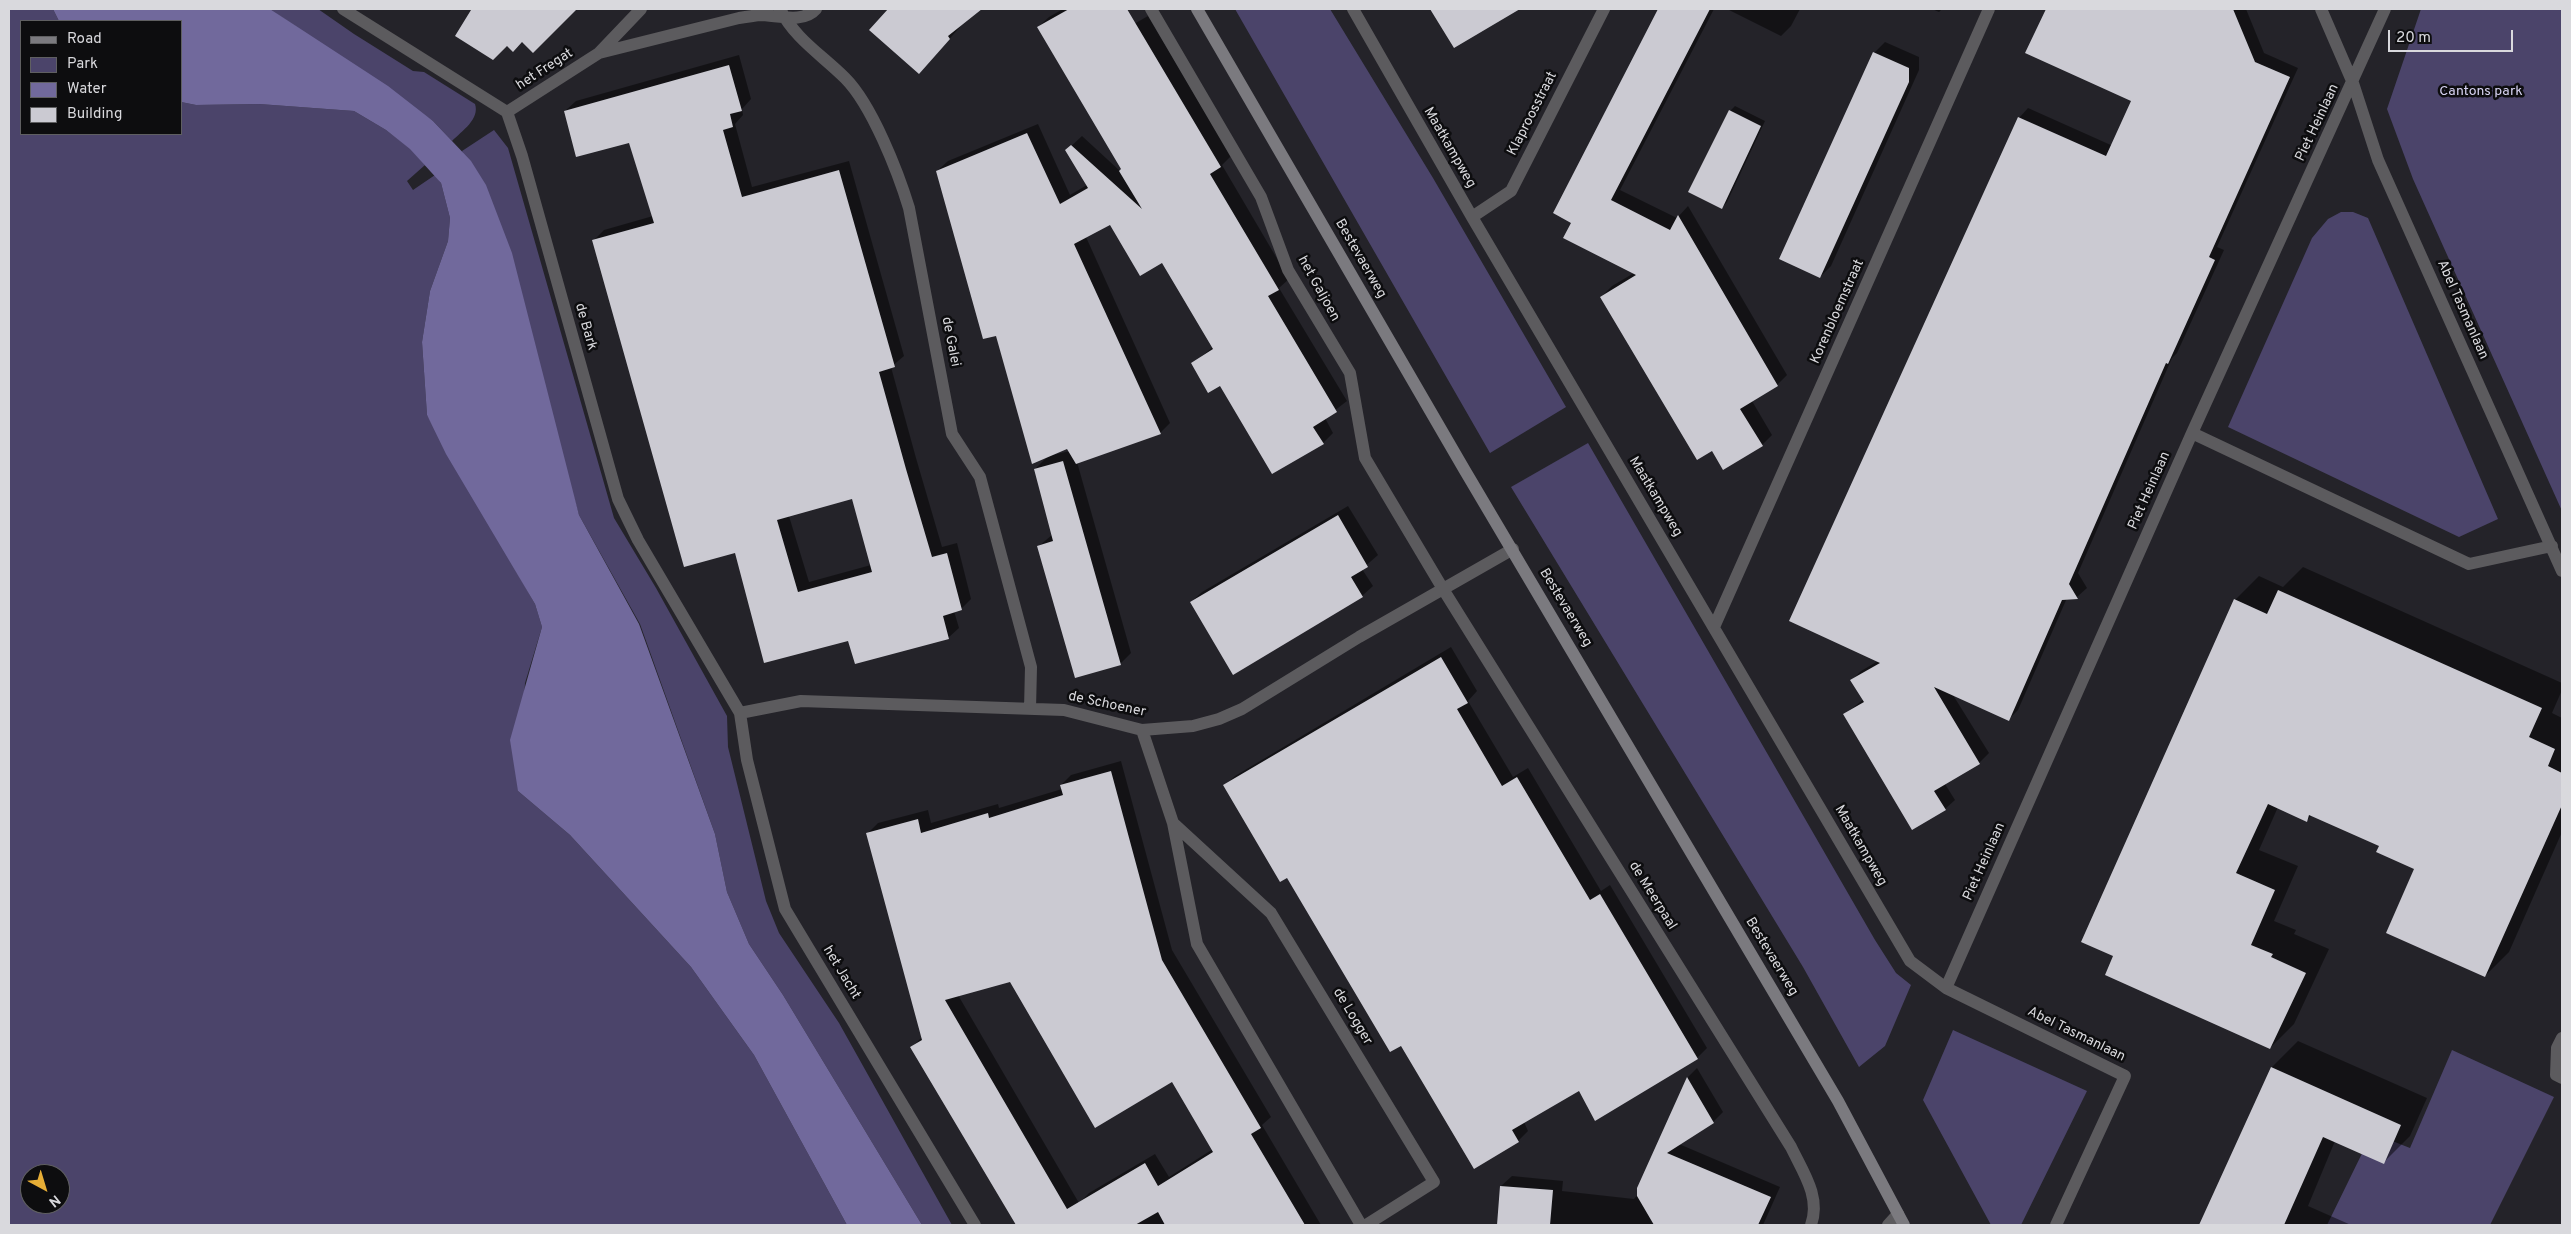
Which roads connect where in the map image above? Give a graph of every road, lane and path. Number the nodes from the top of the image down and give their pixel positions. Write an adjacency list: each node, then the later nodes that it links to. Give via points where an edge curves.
1 (343, 9): 14 (street)
2 (641, 9): 12 (street, het Fregat)
3 (816, 9): 11 (street, het Fregat, via 812,14)
4 (1151, 9): 20 (street, het Galjoen, via 1261,197 1288,270 1350,374 1365,458)
5 (1197, 9): 18 (street, Bestevaerweg)
6 (1352, 9): 15 (street, Maatkampweg)
7 (1604, 9): 15 (street, Klaproosstraat, via 1511,191)
8 (1989, 9): 21 (street, Korenbloemstraat)
9 (2321, 9): 13 (street, Abel Tasmanlaan)
10 (2385, 9): 13 (street, Piet Heinlaan)
11 (782, 13): 12 (street, het Fregat, via 740,18); 22 (street, de Galei, via 794,32 846,79 860,97 902,185 952,434 980,477 1031,667)
12 (599, 53): 14 (street, het Fregat)
13 (2353, 82): 16 (street, Piet Heinlaan); 17 (street, Abel Tasmanlaan, via 2378,160)
14 (507, 112): 23 (street, de Bark, via 618,499 638,540)
15 (1472, 217): 21 (street, Maatkampweg)
16 (2192, 433): 17 (street, via 2469,564); 26 (street, Piet Heinlaan)
17 (2552, 546): 19 (street, Abel Tasmanlaan)
18 (1513, 549): 20 (street, de Schoener); 29 (street, Bestevaerweg, via 1838,1101)
19 (2562, 572)
20 (1442, 589): 24 (street, de Schoener, via 1242,709 1193,726); 33 (street, de Meerpaal, via 1791,1147 1814,1194 1815,1214)
21 (1714, 627): 26 (street, Maatkampweg, via 1910,961)
22 (1030, 709): 23 (street, de Schoener, via 801,701); 24 (street, de Schoener, via 1064,710)
23 (740, 713): 30 (street, het Jacht, via 747,760 785,909)
24 (1142, 730): 25 (street, de Logger)
25 (1172, 822): 31 (street, de Logger, via 1197,944); 32 (street, de Logger, via 1271,913 1434,1182)
26 (1946, 988): 35 (street, Abel Tasmanlaan, via 2125,1076)
27 (2562, 1038): 28 (street, via 2556,1075)
28 (2562, 1078)
29 (1901, 1219): 34 (street)
30 (975, 1225)
31 (1361, 1225)
32 (1366, 1225)
33 (1811, 1225)
34 (1888, 1225)
35 (2056, 1225)

